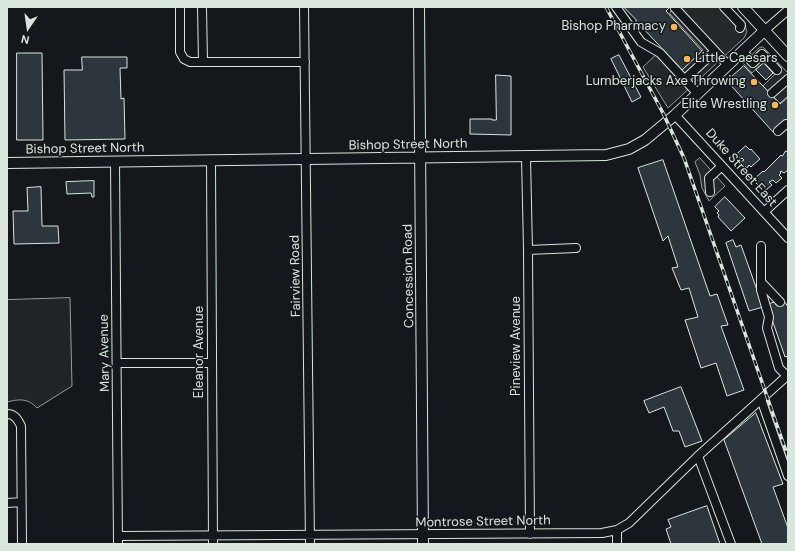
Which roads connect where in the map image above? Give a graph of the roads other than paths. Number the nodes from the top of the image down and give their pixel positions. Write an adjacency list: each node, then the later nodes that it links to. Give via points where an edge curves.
1 (180, 7): 17 (street, via 180,52 184,59 190,62)
2 (202, 7): 17 (street)
3 (304, 7): 18 (street, Fairview Road)
4 (419, 7): 29 (main road, Concession Road)
5 (616, 7): 13 (street)
6 (676, 7): 14 (street)
7 (724, 7): 11 (street, via 741,25)
8 (743, 7): 12 (main road)
9 (788, 10): 12 (street)
10 (639, 28): 13 (street)
11 (740, 28)
12 (764, 31): 15 (main road, Bishop Street North); 16 (main road)
13 (641, 42): 22 (street, via 660,53)
14 (715, 51): 19 (street); 22 (street)
15 (742, 51): 19 (main road, Bishop Street North); 20 (street, via 754,63 762,54)
16 (788, 56)
17 (204, 62): 18 (street)
18 (305, 62): 31 (street, Fairview Road)
19 (727, 64): 23 (main road, Bishop Street North)
20 (777, 70)
21 (788, 79): 24 (street)
22 (684, 80): 23 (street)
23 (697, 93): 25 (main road, Bishop Street North)
24 (772, 93)
25 (675, 115): 28 (main road, Bishop Street North, via 641,143 615,154); 34 (street, Duke Street East)
26 (788, 124): 27 (street)
27 (778, 131)
28 (526, 157): 29 (main road, Bishop Street North); 41 (street, Pineview Avenue)
29 (420, 158): 31 (main road, Bishop Street North); 57 (main road, Concession Road)
30 (211, 160): 31 (main road, Bishop Street North); 32 (main road, Bishop Street North); 45 (street, Eleanor Avenue)
31 (307, 160): 55 (street, Fairview Road)
32 (115, 162): 33 (main road, Bishop Street North); 44 (street, Mary Avenue)
33 (7, 163)
34 (722, 166): 36 (street, via 709,178); 37 (street, Duke Street East)
35 (788, 190): 37 (street)
36 (710, 192)
37 (764, 212): 38 (street, Duke Street East)
38 (788, 238)
39 (761, 246): 42 (street)
40 (576, 248): 41 (street)
41 (528, 250): 56 (street, Pineview Avenue)
42 (761, 282): 43 (street); 46 (street, via 760,290 769,317 767,328 779,368)
43 (780, 302)
44 (117, 363): 45 (street); 58 (street, Mary Avenue)
45 (212, 363): 54 (street, Eleanor Avenue)
46 (787, 375): 47 (street, Montrose Street North)
47 (762, 399): 49 (street, Montrose Street North); 50 (street)
48 (7, 414): 51 (street, via 16,418 21,426)
49 (698, 456): 53 (street, Montrose Street North, via 629,523); 63 (street)
50 (788, 476)
51 (21, 502): 52 (street); 59 (street)
52 (7, 503)
53 (617, 530): 56 (street, Montrose Street North, via 602,533); 62 (street)
54 (213, 534): 55 (street, Montrose Street North); 58 (street, Montrose Street North); 60 (street, Eleanor Avenue)
55 (310, 534): 57 (street, Montrose Street North); 61 (street, Fairview Road)
56 (530, 534): 57 (street, Montrose Street North)
57 (423, 539)
58 (118, 540)
59 (22, 544)
60 (213, 544)
61 (310, 544)
62 (617, 544)
63 (731, 544)

